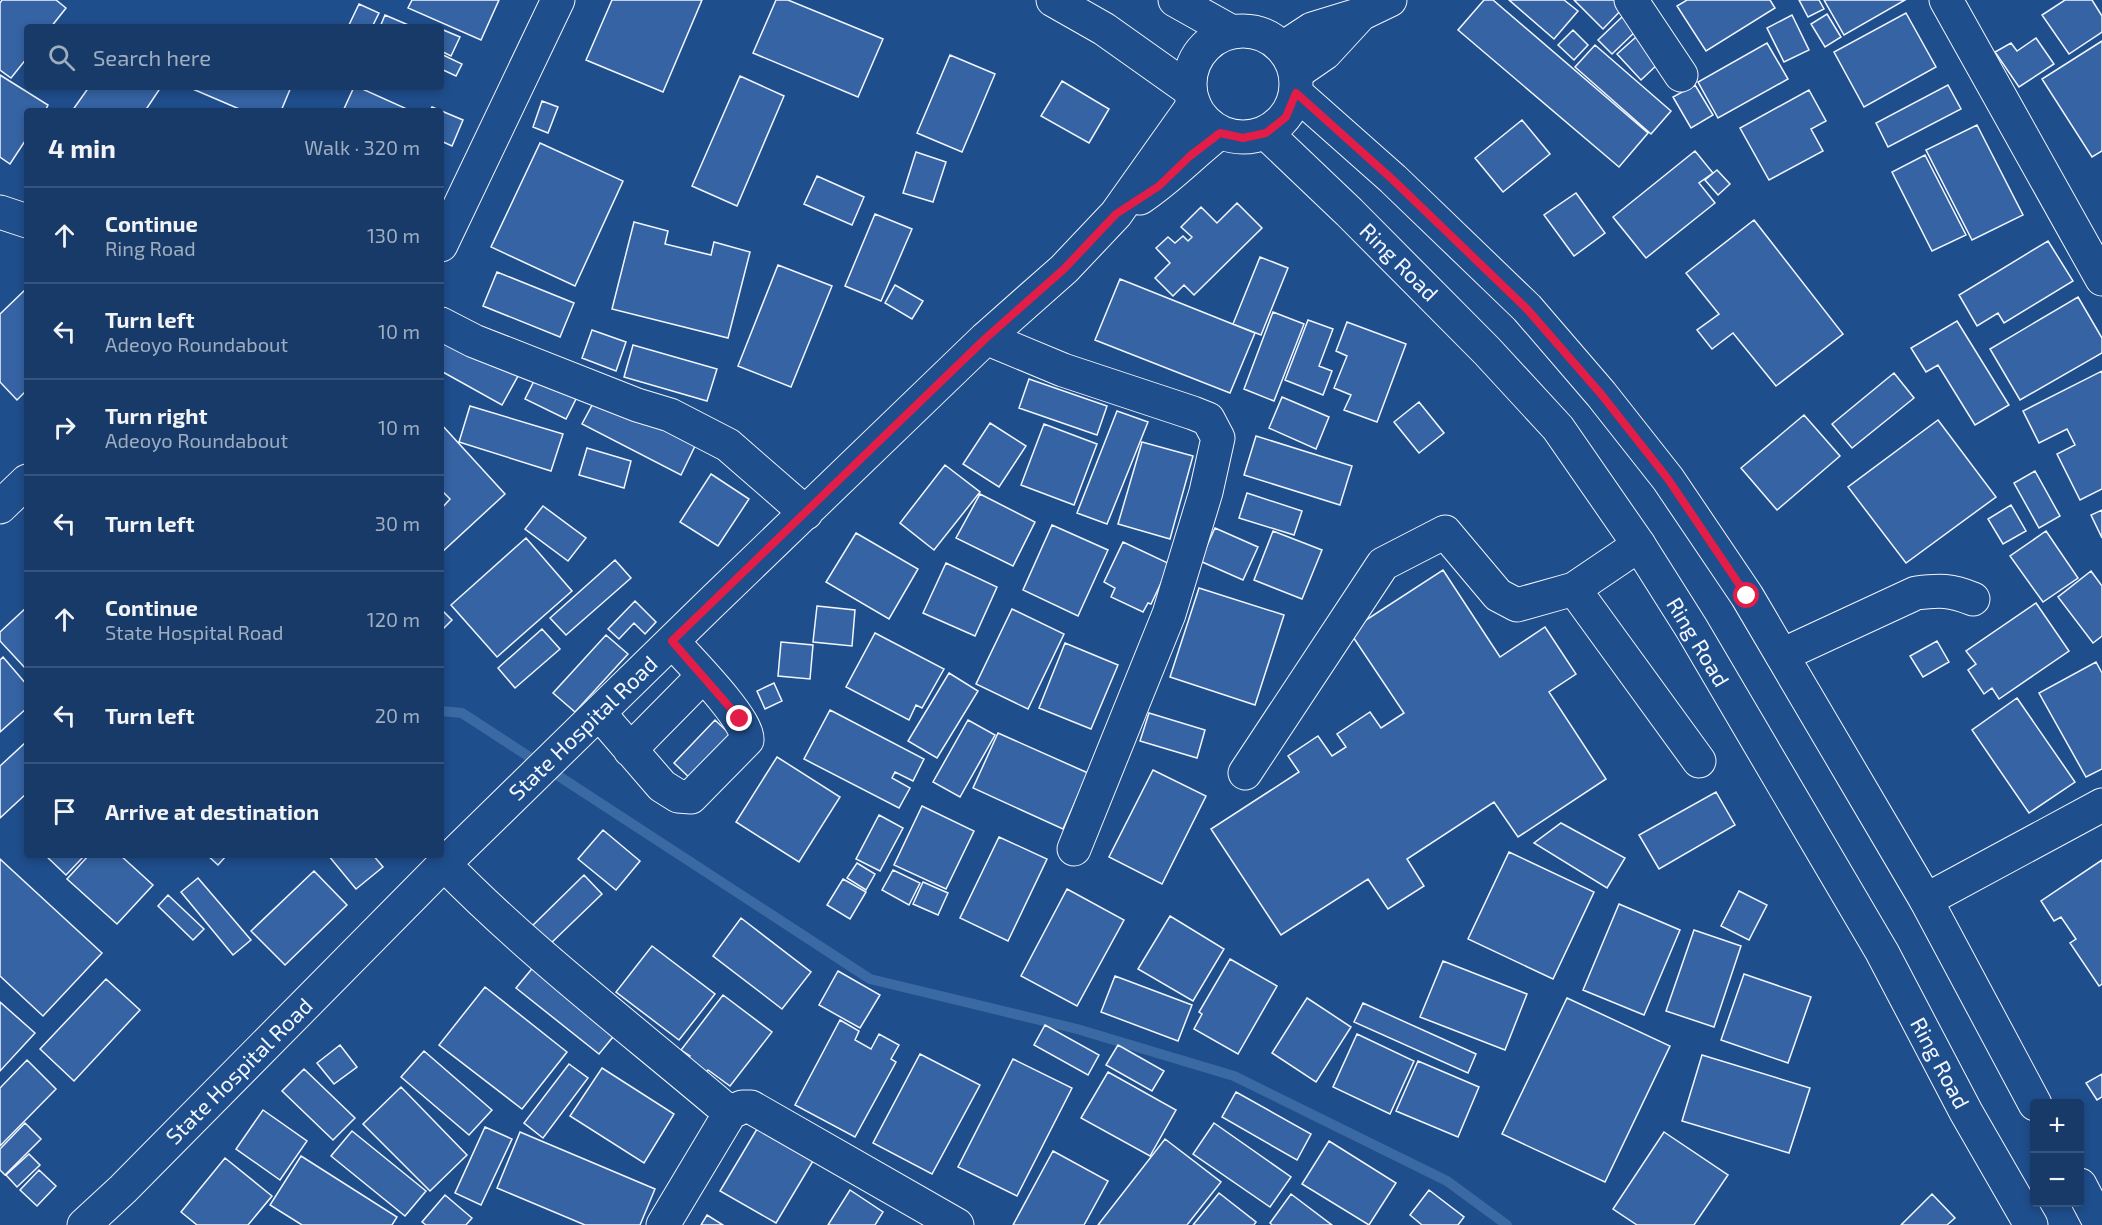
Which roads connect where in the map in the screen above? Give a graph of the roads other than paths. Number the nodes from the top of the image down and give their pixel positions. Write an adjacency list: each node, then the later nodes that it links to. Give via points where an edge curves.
1 (558, 0): 16 (street)
2 (1053, 0): 10 (street, via 1104,29)
3 (1175, 0): 7 (street)
4 (1390, 0): 8 (street, via 1361,14 1325,53)
5 (1631, 0): 9 (street)
6 (1954, 3): 17 (street)
7 (1232, 32): 8 (street, via 1268,37); 10 (street, via 1199,53 1191,71)
8 (1292, 71): 12 (street, via 1286,117); 27 (street, via 1392,179 1527,309 1601,394 1674,489)
9 (1681, 75)
10 (1192, 97): 11 (street, via 1204,121); 14 (street)
11 (1220, 133): 12 (street, via 1243,138); 14 (street, via 1159,186)
12 (1266, 133): 23 (street, Ring Road, via 1487,351 1558,428)
13 (0, 212): 15 (street)
14 (1116, 214): 19 (street, State Hospital Road, via 1064,269)
15 (24, 220)
16 (444, 239)
17 (2102, 279)
18 (444, 325): 22 (street, via 679,420 728,445)
19 (986, 338): 22 (street, State Hospital Road); 34 (street, via 1063,370 1193,413 1208,420 1218,438 1169,614)
20 (24, 484): 21 (street)
21 (0, 507)
22 (806, 513): 26 (street, State Hospital Road)
23 (1639, 545): 24 (street); 43 (street, Ring Road, via 1882,952)
24 (1574, 589): 31 (street); 32 (street, via 1517,605 1498,595 1446,532 1383,564)
25 (1973, 599): 27 (street, via 1940,590 1916,593)
26 (672, 641): 28 (street); 29 (street, State Hospital Road)
27 (1782, 655): 36 (street)
28 (703, 676): 30 (street); 30 (street, via 735,712 745,727 747,740 691,797 678,796 662,786)
29 (598, 713): 30 (street); 35 (street, State Hospital Road)
30 (630, 750)
31 (1699, 761)
32 (1245, 773)
33 (2102, 807): 36 (street)
34 (1074, 849)
35 (444, 864): 38 (street, via 576,985); 40 (street, State Hospital Road)
36 (1926, 900): 37 (street)
37 (2032, 1099)
38 (730, 1113): 41 (street); 42 (street, via 751,1107)
39 (2084, 1194): 44 (street)
40 (84, 1225)
41 (663, 1225)
42 (957, 1225)
43 (2031, 1225)
44 (2101, 1225)

